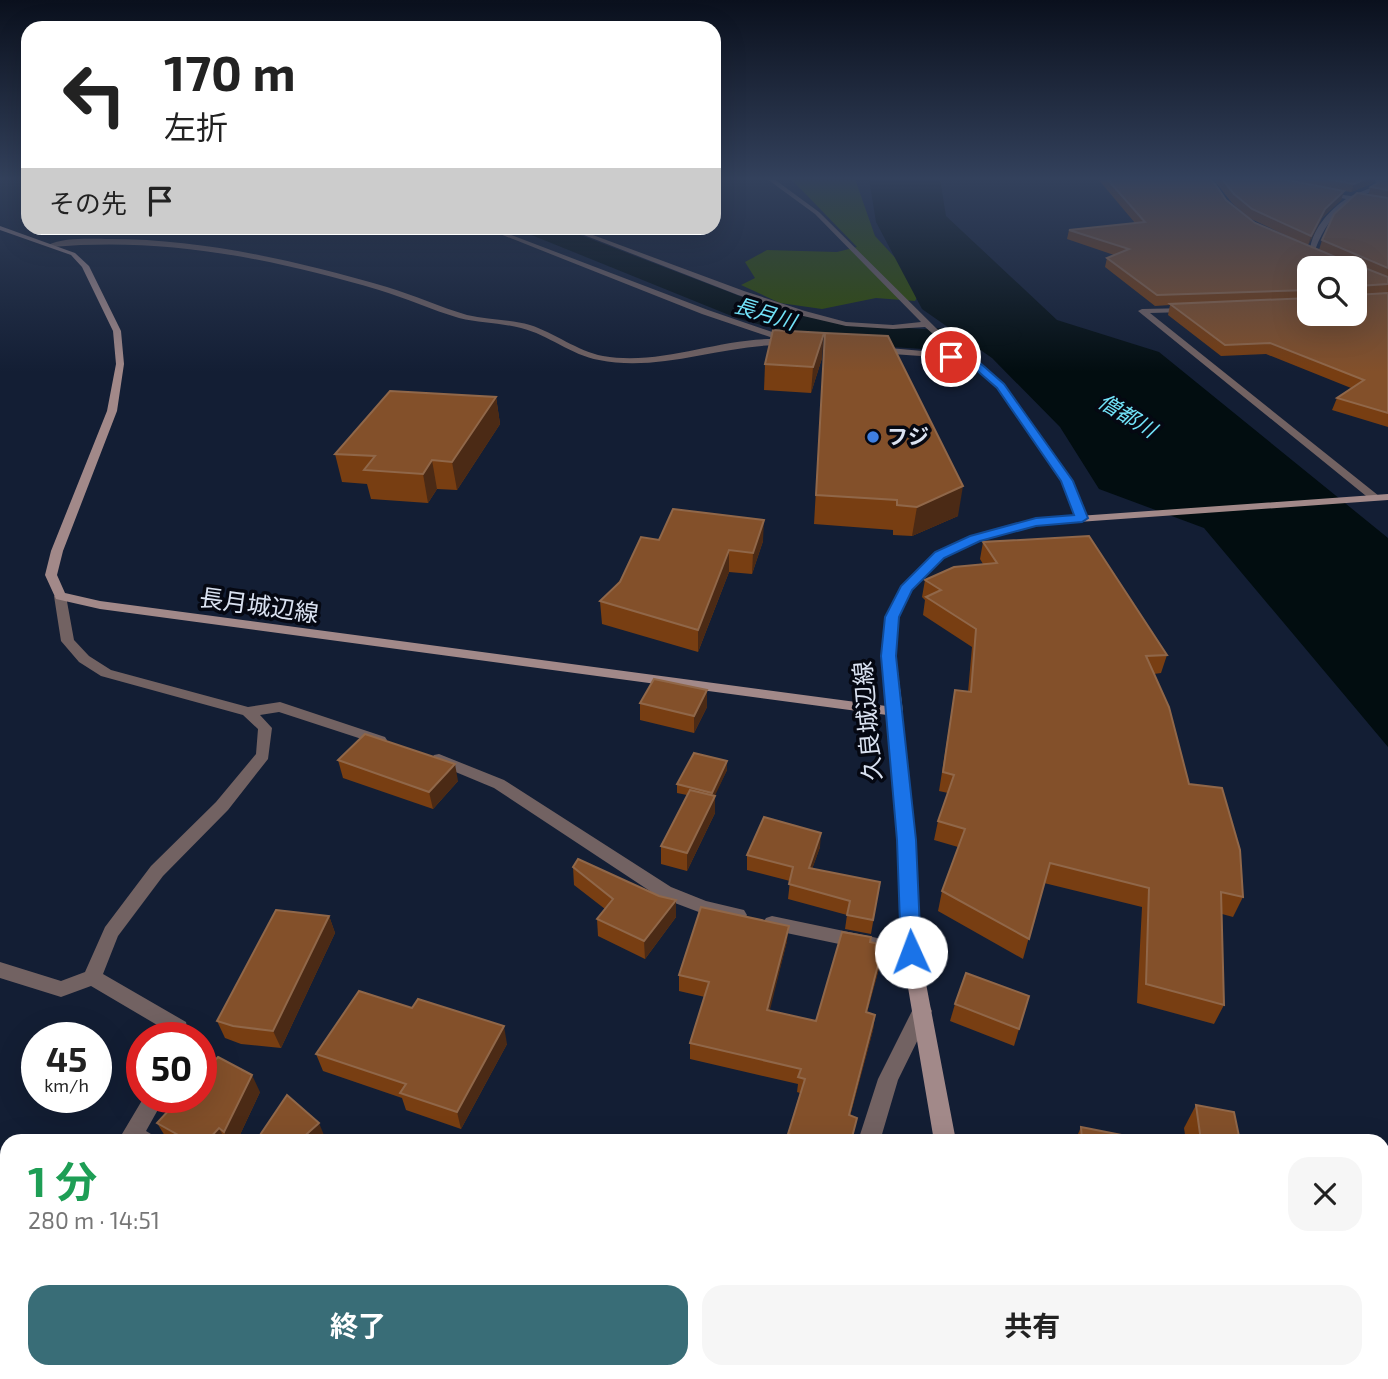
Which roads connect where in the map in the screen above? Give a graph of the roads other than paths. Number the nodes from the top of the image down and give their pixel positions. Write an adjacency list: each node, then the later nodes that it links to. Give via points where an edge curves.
1 (46, 243): 8 (main road)
2 (78, 243): 8 (street)
3 (153, 243): 12 (street, via 210,247 384,289 475,319 525,327 597,357 624,362)
4 (528, 243): 12 (street)
5 (610, 243): 11 (street, via 802,313 846,324)
6 (847, 243): 11 (street)
7 (1317, 243): 9 (street, via 1315,252)
8 (51, 245): 19 (main road, via 73,254 85,266 117,331 120,364 112,411 57,551 51,575)
9 (1301, 247)
10 (1192, 310): 17 (street, via 1142,311)
11 (931, 327): 15 (street)
12 (781, 341): 13 (street)
13 (793, 342)
14 (869, 349): 15 (street)
15 (965, 355): 18 (street, via 1000,386 1067,481)
16 (1388, 497): 17 (main road, 久良城辺線)
17 (1375, 498): 18 (main road, 久良城辺線)
18 (1082, 518): 21 (main road, 久良城辺線, via 1036,522 975,538 940,555 906,589 892,617 889,656)
19 (60, 596): 20 (street, via 68,640 84,659 106,673); 21 (main road, 長月城辺線)
20 (247, 712): 22 (street, via 280,706); 26 (street, via 265,728 263,755 222,806 157,872 111,932)
21 (896, 712): 24 (main road, 久良城辺線)
22 (400, 747)
23 (425, 755): 24 (street, via 499,783 665,892 716,910)
24 (911, 952): 27 (main road, 久良城辺線)
25 (0, 970): 26 (street, via 61,989)
26 (92, 977): 28 (street)
27 (922, 1011): 31 (street, via 888,1079); 32 (main road, 久良城辺線)
28 (169, 1022)
29 (145, 1113): 30 (street)
30 (134, 1134)
31 (871, 1134)
32 (944, 1134)

